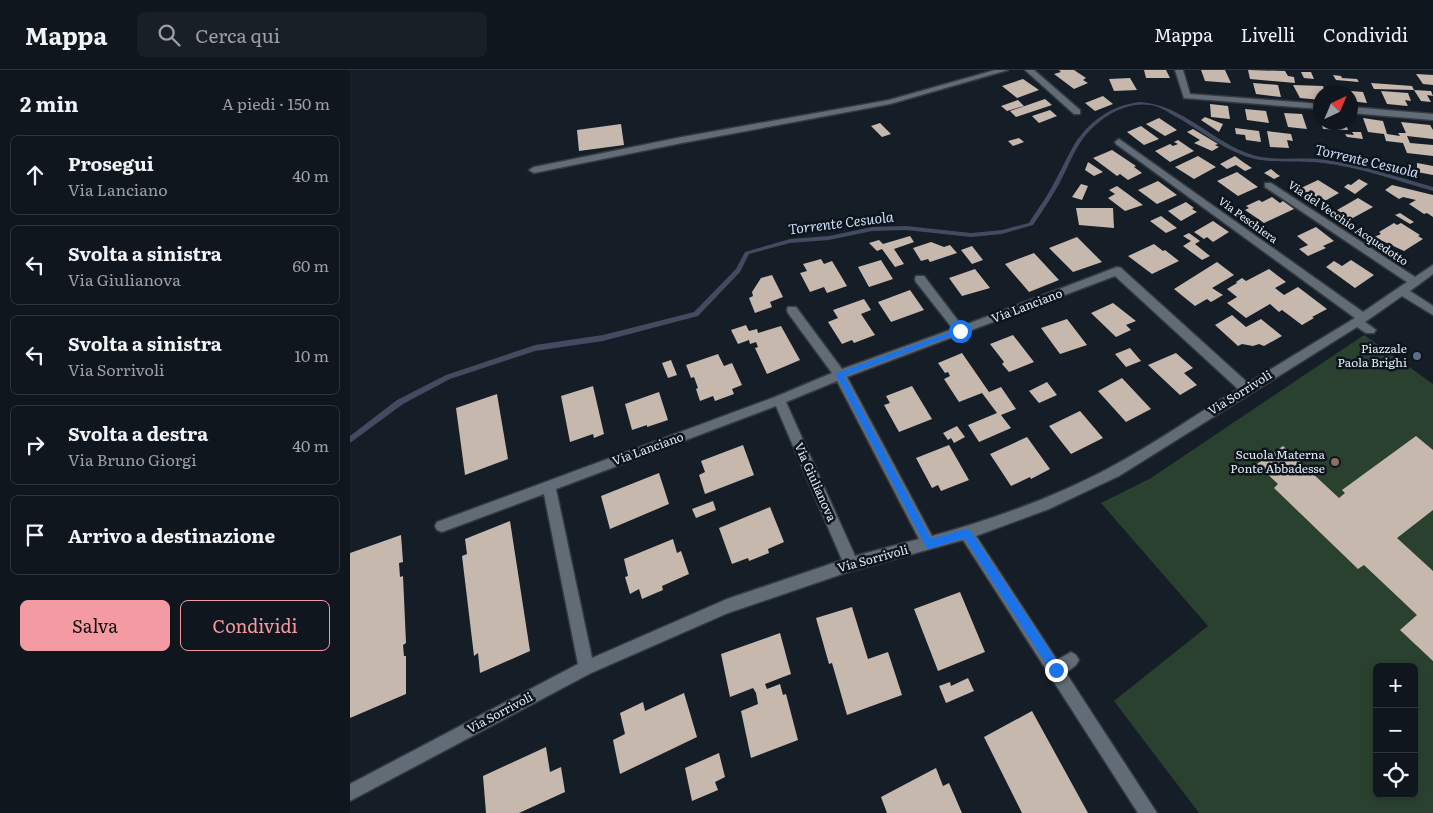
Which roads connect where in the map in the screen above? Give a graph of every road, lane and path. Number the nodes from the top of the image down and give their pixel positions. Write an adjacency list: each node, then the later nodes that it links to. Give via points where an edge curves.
1 (1004, 70): 9 (street, via 890,102)
2 (1029, 70): 6 (street)
3 (1179, 70): 4 (street, via 1187,96)
4 (1313, 106)
5 (1358, 111): 7 (street)
6 (1077, 112)
7 (1433, 117)
8 (1119, 142): 17 (street, Via Peschiera)
9 (534, 170)
10 (1268, 185): 13 (street, Via del Vecchio Acquedotto)
11 (1433, 269): 13 (street, Via Sorrivoli)
12 (920, 279): 19 (street)
13 (1414, 282): 14 (street, Via Sorrivoli)
14 (1402, 291): 16 (street); 17 (street, Via Sorrivoli)
15 (792, 310): 20 (street)
16 (1433, 311)
17 (1360, 320): 18 (street, Via Peschiera); 21 (street, Via Sorrivoli)
18 (1370, 330)
19 (960, 331): 20 (street, Via Lanciano); 21 (street, Via Lanciano, via 1117,272)
20 (840, 375): 22 (street, Via Lanciano); 26 (street)
21 (1246, 389): 25 (street, Via Sorrivoli, via 1114,472 1044,505)
22 (779, 400): 23 (street, Via Lanciano); 27 (street, Via Giulianova)
23 (549, 486): 24 (street, Via Lanciano); 29 (street)
24 (442, 526)
25 (966, 533): 26 (street, Via Sorrivoli); 30 (street)
26 (929, 544): 27 (street, Via Sorrivoli)
27 (851, 564): 29 (street, Via Sorrivoli, via 727,606)
28 (1071, 660): 30 (street)
29 (586, 668): 31 (street, Via Sorrivoli)
30 (1056, 670): 32 (street)
31 (350, 793)
32 (1148, 813)

